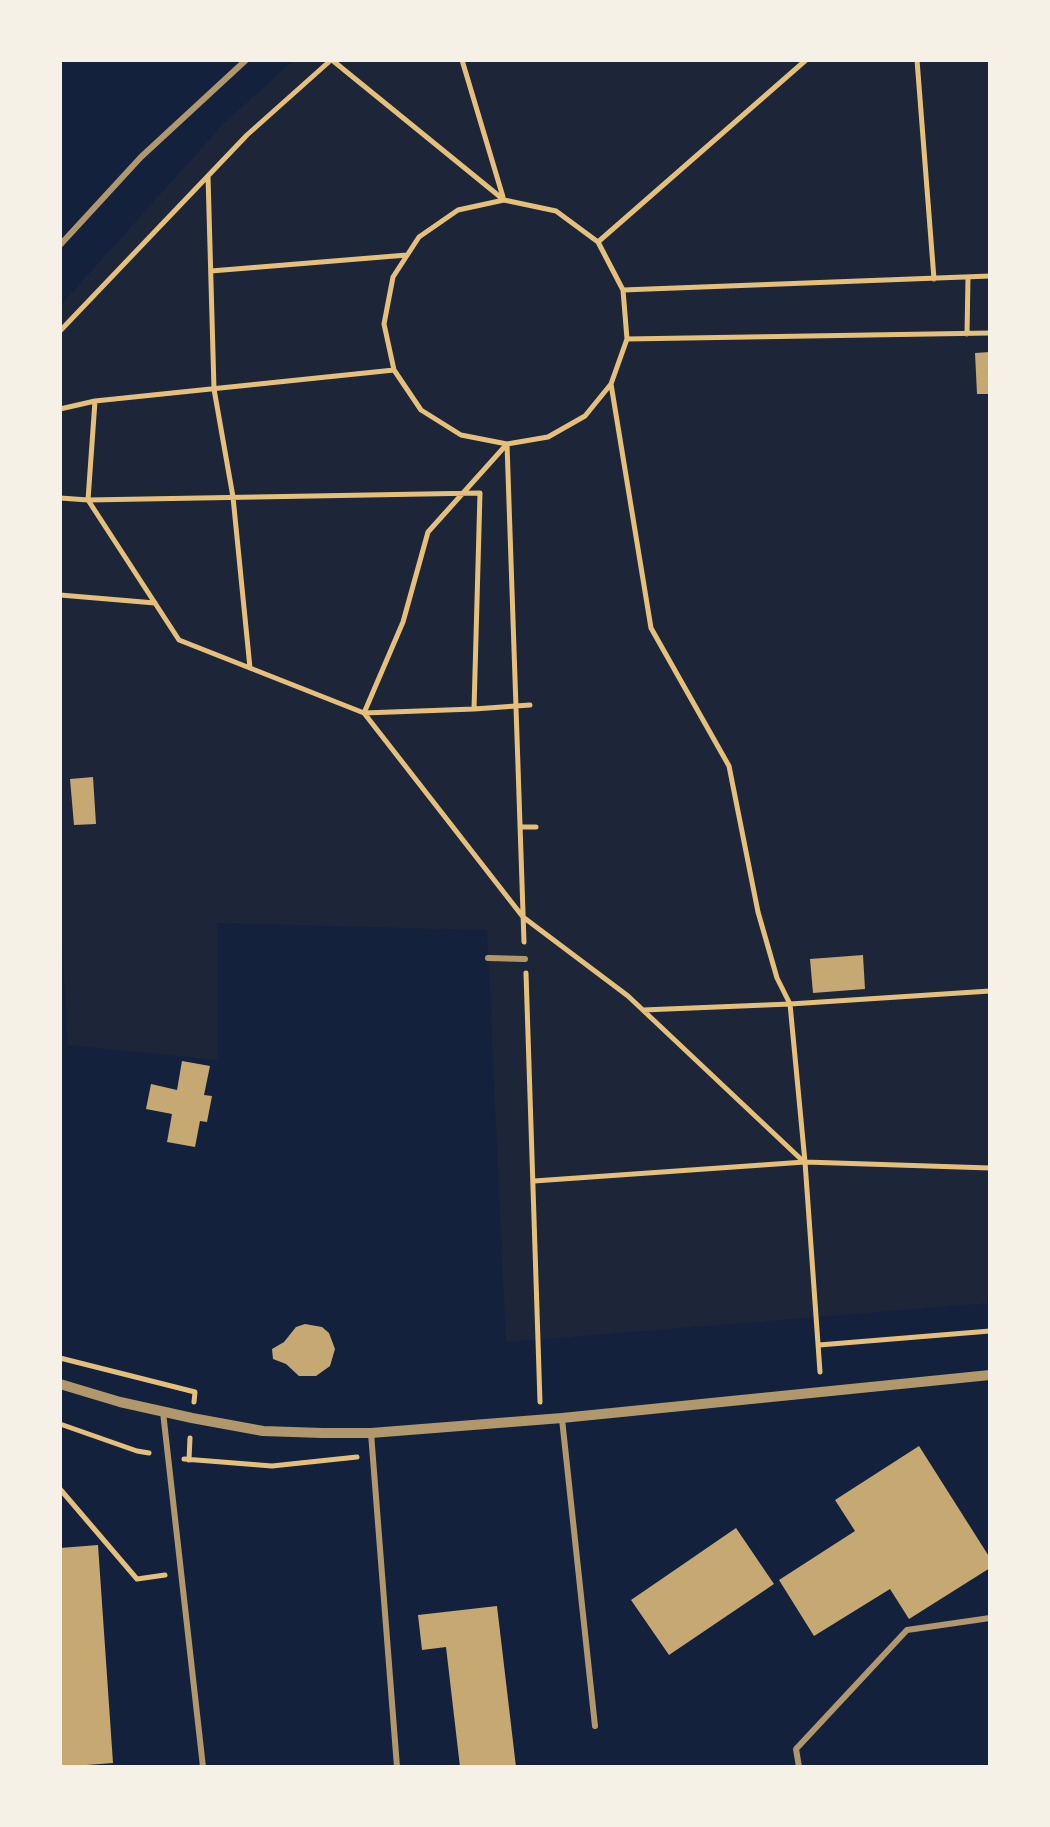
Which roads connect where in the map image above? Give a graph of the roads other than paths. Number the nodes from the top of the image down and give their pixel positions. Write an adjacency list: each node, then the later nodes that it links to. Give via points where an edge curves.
1 (246, 60): 2 (lane, via 141,157)
2 (60, 245)
3 (488, 958): 4 (lane)
4 (525, 959)
5 (990, 1375): 8 (street)
6 (60, 1384): 7 (street)
7 (163, 1412): 9 (street, via 263,1431); 12 (lane)
8 (562, 1418): 9 (street); 11 (lane)
9 (372, 1433): 13 (lane)
10 (990, 1618): 14 (lane, via 907,1630 796,1749)
11 (595, 1726)
12 (203, 1767)
13 (397, 1767)
14 (798, 1767)

